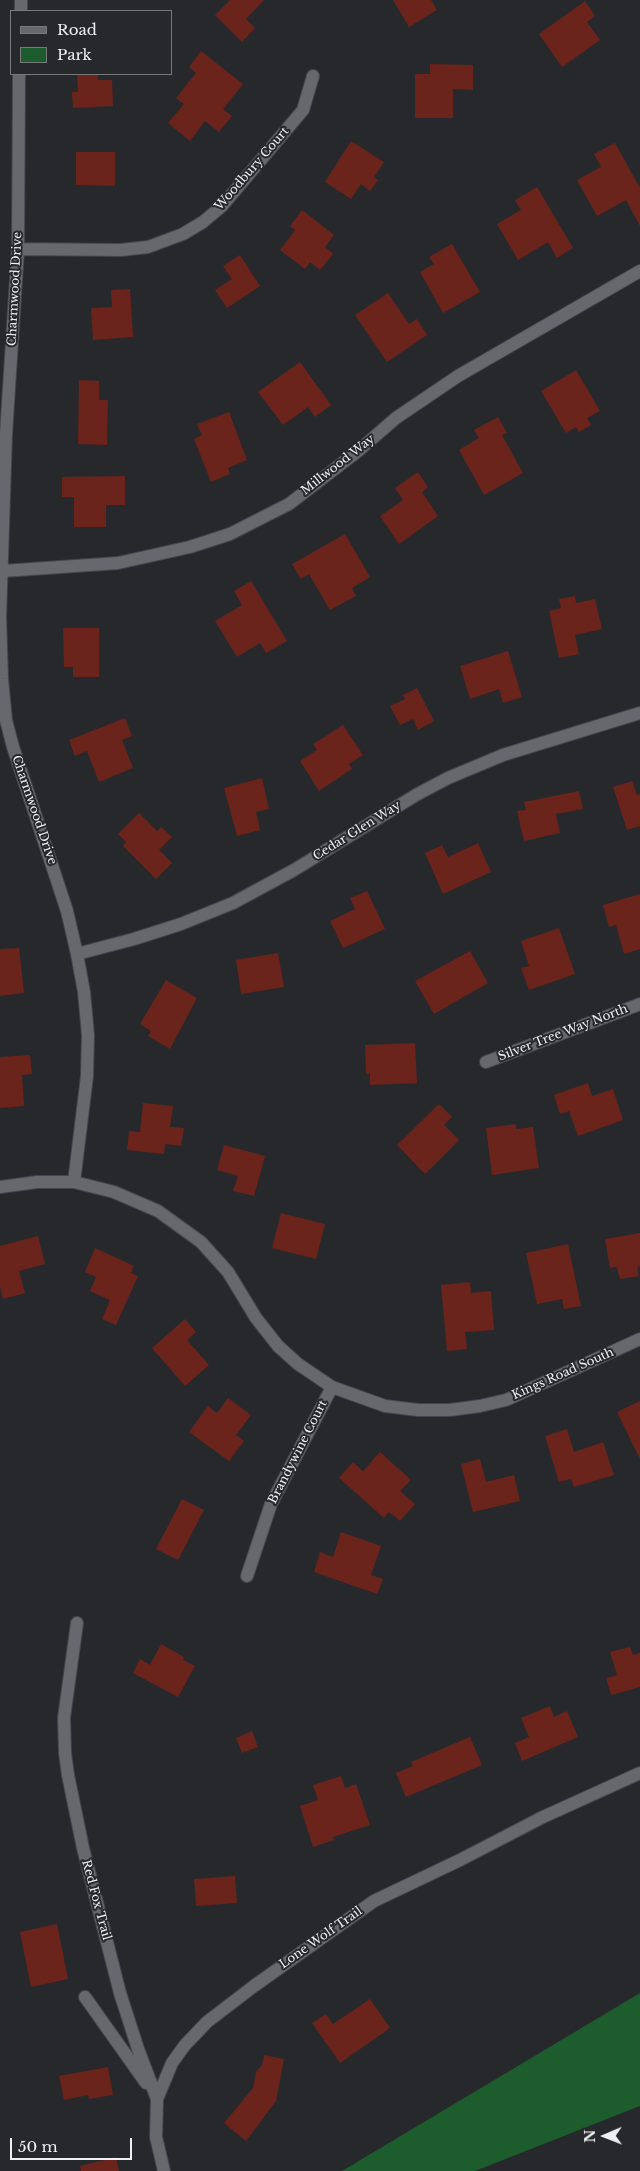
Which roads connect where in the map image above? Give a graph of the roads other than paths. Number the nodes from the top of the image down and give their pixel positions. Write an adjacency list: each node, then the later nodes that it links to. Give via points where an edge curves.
1 (19, 75): 3 (street, Charmwood Drive)
2 (313, 76): 3 (street, Woodbury Court, via 303,110 222,206 183,234 148,247 121,250)
3 (18, 249): 5 (street, Charmwood Drive, via 6,434)
4 (640, 271): 5 (street, Millwood Way, via 458,376 396,418 289,504 230,534 190,547 118,563)
5 (3, 571): 7 (street, Charmwood Drive, via 0,626 6,720 67,911)
6 (640, 713): 7 (street, Cedar Glen Way, via 503,755 448,778 233,903 162,930)
7 (77, 954): 10 (street, Charmwood Drive, via 88,1035 88,1076)
8 (640, 1004): 9 (street, Silver Tree Way North)
9 (486, 1062)
10 (74, 1182): 11 (street, Kings Road South); 13 (street, Kings Road South, via 140,1202 186,1230 228,1272 256,1318 278,1346)
11 (0, 1187)
12 (640, 1339): 13 (street, Kings Road South, via 536,1388 480,1406 450,1410 384,1406)
13 (332, 1387): 14 (street, Brandywine Court, via 274,1497)
14 (247, 1576)
15 (77, 1623): 18 (street, Red Fox Trail, via 64,1718 68,1775 120,1993)
16 (640, 1773): 18 (street, Lone Wolf Trail, via 374,1901 207,2022 172,2063)
17 (85, 1997): 18 (street)
18 (157, 2099): 19 (street, Red Fox Trail, via 156,2137)
19 (164, 2171)

